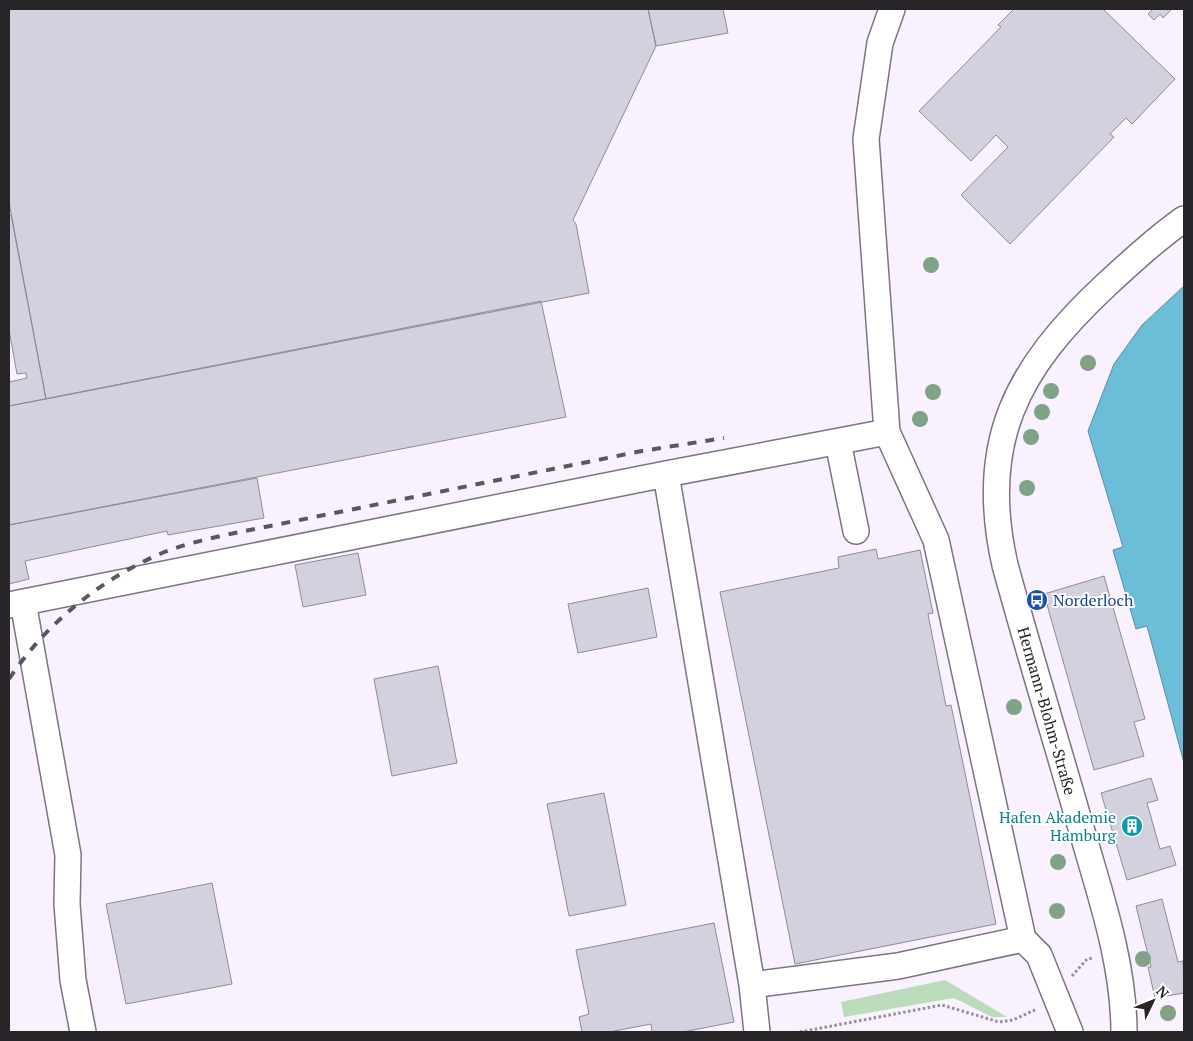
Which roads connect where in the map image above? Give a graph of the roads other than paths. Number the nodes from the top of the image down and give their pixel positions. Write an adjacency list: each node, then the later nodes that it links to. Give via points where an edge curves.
1 (889, 11): 3 (street, via 880,43 866,138)
2 (1184, 220): 13 (street, Hermann-Blohm-Straße, via 1141,252 1090,300 1041,355 1022,385 1007,420 996,477 996,525 1005,565 1116,953)
3 (887, 432): 4 (street); 8 (street, via 936,540)
4 (838, 442): 5 (street); 6 (street)
5 (666, 474): 7 (street); 9 (street)
6 (856, 531)
7 (16, 604): 10 (street, via 68,855 67,904 73,980)
8 (1023, 939): 9 (street, via 898,966); 12 (street, via 1039,955)
9 (752, 985): 11 (street)
10 (83, 1032)
11 (757, 1032)
12 (1070, 1032)
13 (1124, 1032)

